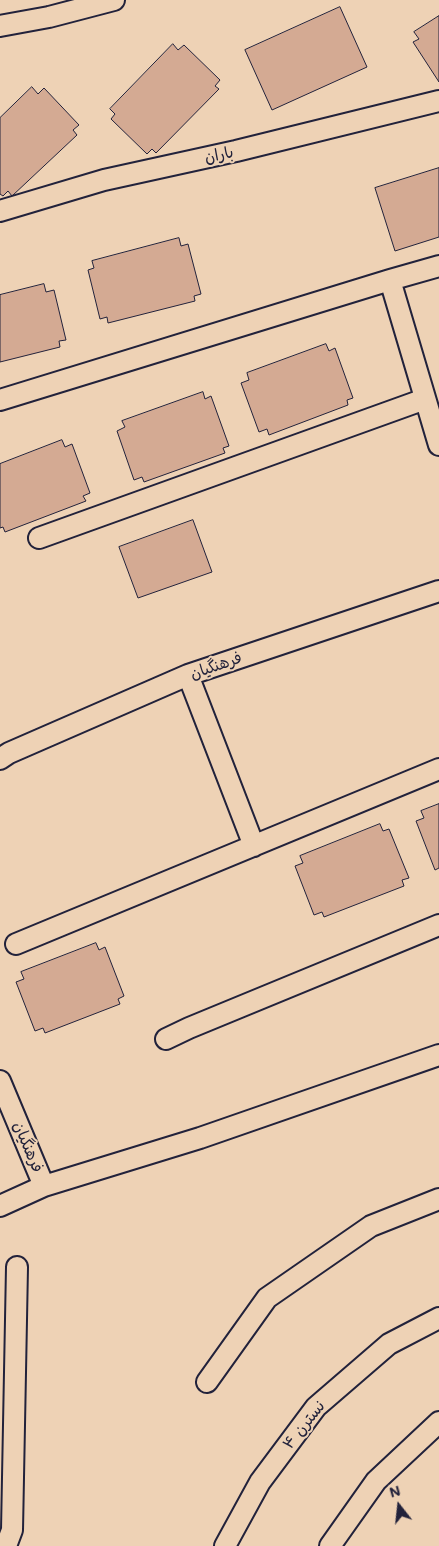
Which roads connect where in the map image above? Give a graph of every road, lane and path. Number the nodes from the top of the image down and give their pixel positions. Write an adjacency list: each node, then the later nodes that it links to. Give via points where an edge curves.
1 (114, 0): 2 (street)
2 (47, 8): 3 (street)
3 (0, 26)
4 (439, 101): 5 (street, باران, via 104,180)
5 (0, 211)
6 (439, 266): 7 (street)
7 (390, 280): 8 (street); 9 (street)
8 (425, 399): 10 (street); 12 (street)
9 (0, 400)
10 (435, 419): 11 (street)
11 (439, 445)
12 (40, 538)
13 (439, 591): 14 (street, فرهنگیان)
14 (188, 675): 15 (street, فرهنگیان); 17 (street)
15 (0, 759)
16 (439, 769): 17 (street)
17 (254, 846): 19 (street)
18 (439, 925): 20 (street)
19 (16, 944)
20 (166, 1039)
21 (439, 1055): 23 (street, via 200,1138)
22 (0, 1081): 23 (street, فرهنگیان)
23 (44, 1186): 25 (street)
24 (439, 1199): 28 (street, via 370,1226 267,1298)
25 (0, 1206)
26 (17, 1267): 30 (street, via 12,1530)
27 (439, 1318): 31 (street, نسترن ۴, via 389,1344 316,1407 260,1482)
28 (207, 1382)
29 (439, 1422): 32 (street, via 376,1481)
30 (6, 1546)
31 (224, 1546)
32 (330, 1546)

